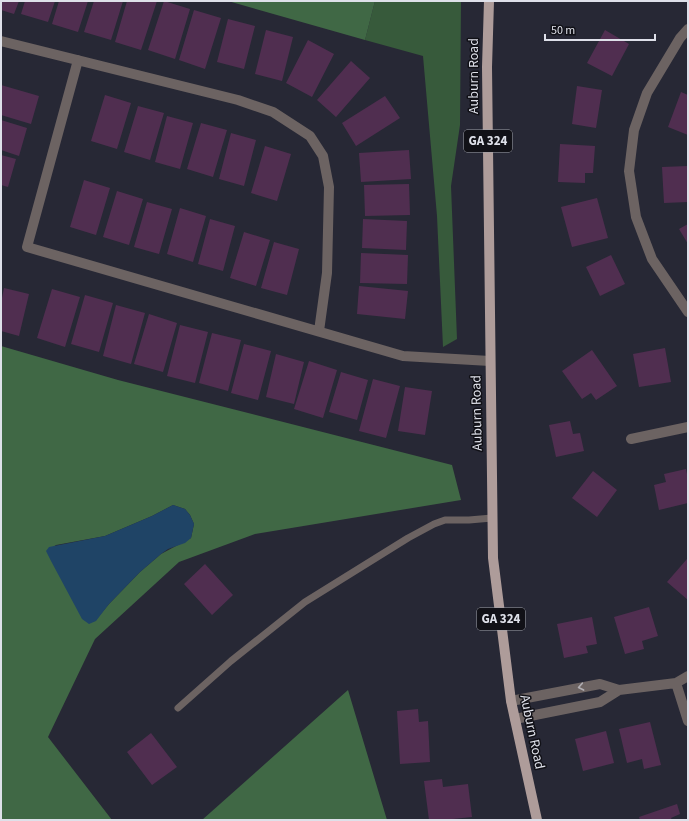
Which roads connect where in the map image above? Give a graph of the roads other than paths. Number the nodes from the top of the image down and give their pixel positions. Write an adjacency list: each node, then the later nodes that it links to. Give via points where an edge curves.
1 (489, 1): 7 (main road, Auburn Road / GA 324, via 487,75)
2 (688, 29): 5 (street, via 647,92 634,130 629,171 636,217 652,258)
3 (1, 41): 4 (street)
4 (78, 60): 6 (street, via 238,100 273,112 310,136 323,156 329,187 327,273); 6 (street, via 28,247)
5 (688, 312)
6 (319, 330): 7 (street, via 403,356)
7 (490, 361): 10 (main road, Auburn Road / GA 324)
8 (688, 427): 9 (street)
9 (631, 439)
10 (492, 518): 14 (main road, Auburn Road / GA 324, via 493,558); 15 (lane, via 445,520 408,538 305,602 231,661)
11 (688, 676): 12 (street)
12 (676, 683): 13 (street); 17 (street)
13 (619, 690): 14 (street, one-way to 14, via 600,684); 16 (street, via 600,702)
14 (511, 701): 16 (main road, Auburn Road / GA 324)
15 (178, 708)
16 (515, 719): 18 (main road, Auburn Road / GA 324)
17 (688, 721)
18 (537, 820)

